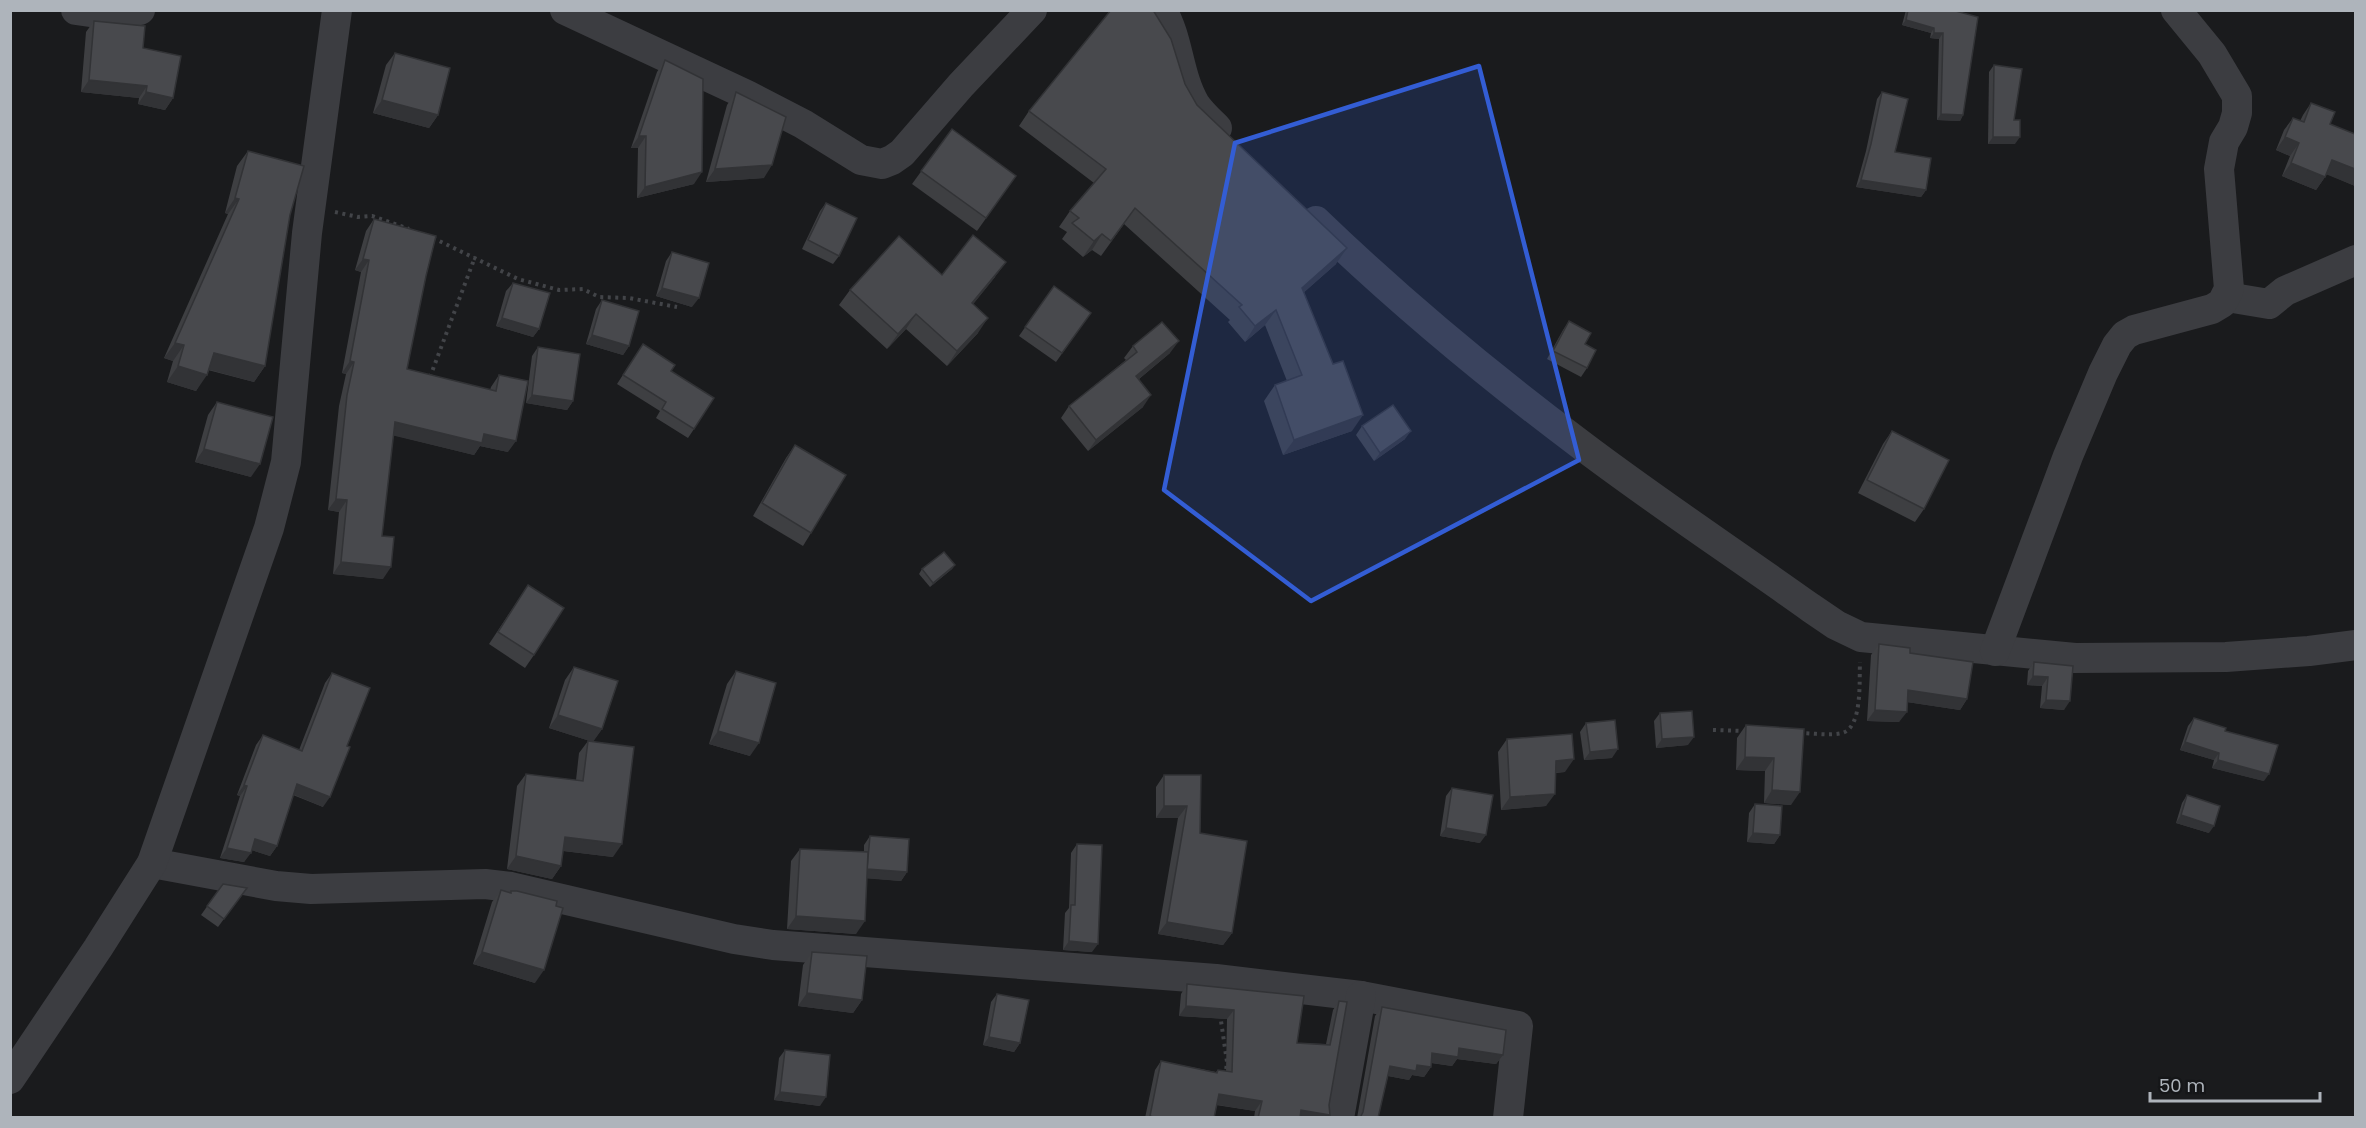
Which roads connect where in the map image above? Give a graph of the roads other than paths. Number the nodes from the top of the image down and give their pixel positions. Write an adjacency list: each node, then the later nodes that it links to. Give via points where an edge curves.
1 (76, 10): 2 (street)
2 (140, 10)
3 (337, 10): 14 (street, via 311,207 290,431 279,493)
4 (565, 10): 5 (street, via 747,95 861,160 882,164 902,153)
5 (1032, 10)
6 (1162, 10): 8 (street, via 1196,104)
7 (2176, 10): 11 (street, via 2212,54 2237,96 2237,113 2224,142 2219,169)
8 (1240, 149)
9 (1299, 204): 13 (street, via 1381,283 1477,364 1580,444 1836,625 1861,637)
10 (2355, 260): 11 (street, via 2285,291 2269,304)
11 (2227, 297): 13 (street, via 2196,315 2134,330 2117,345 2068,456)
12 (2355, 645): 13 (street, via 2272,655 2167,659 2075,658)
13 (1995, 651)
14 (152, 863): 15 (street, via 311,889 485,884 773,945 1216,979); 16 (street)
15 (1361, 996): 17 (street); 18 (street, via 1518,1026)
16 (10, 1079)
17 (1339, 1118)
18 (1508, 1118)

